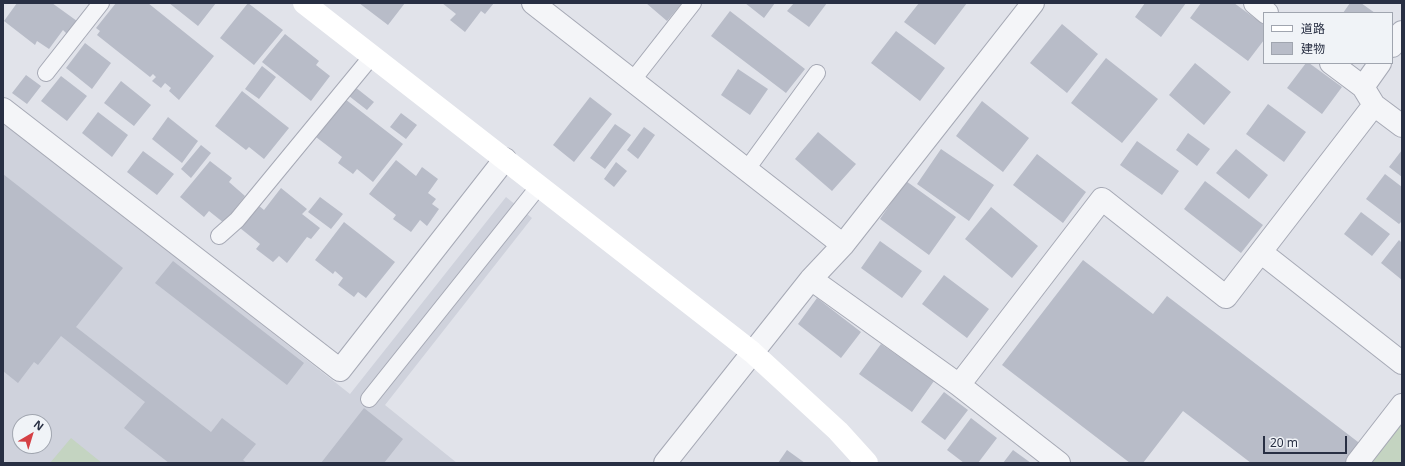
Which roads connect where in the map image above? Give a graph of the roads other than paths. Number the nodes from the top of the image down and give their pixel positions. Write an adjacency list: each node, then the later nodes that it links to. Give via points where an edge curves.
1 (101, 3): 13 (lane)
2 (304, 3): 10 (street)
3 (533, 3): 15 (street)
4 (693, 3): 15 (lane)
5 (1033, 3): 24 (street)
6 (1255, 3): 7 (street)
7 (1267, 12)
8 (1402, 32): 9 (street)
9 (1393, 45)
10 (372, 56): 20 (street); 23 (lane, via 236,220)
11 (1333, 64): 16 (street)
12 (1379, 64): 16 (street)
13 (46, 73)
14 (817, 74): 21 (lane)
15 (632, 81): 21 (street)
16 (1363, 88): 17 (street)
17 (1374, 105): 19 (street); 25 (street)
18 (3, 109): 20 (street, via 340,370)
19 (1402, 126)
20 (505, 159): 22 (street)
21 (747, 169): 24 (street)
22 (539, 186): 27 (street); 30 (lane)
23 (219, 236)
24 (843, 245): 26 (street)
25 (1262, 253): 28 (street); 29 (street, via 1226,297 1102,199)
26 (811, 279): 27 (street); 29 (street)
27 (752, 352): 32 (street); 33 (street, via 838,431)
28 (1402, 363)
29 (959, 386): 34 (street)
30 (369, 399)
31 (1402, 405): 35 (street)
32 (664, 463)
33 (867, 463)
34 (1059, 463)
35 (1357, 463)

